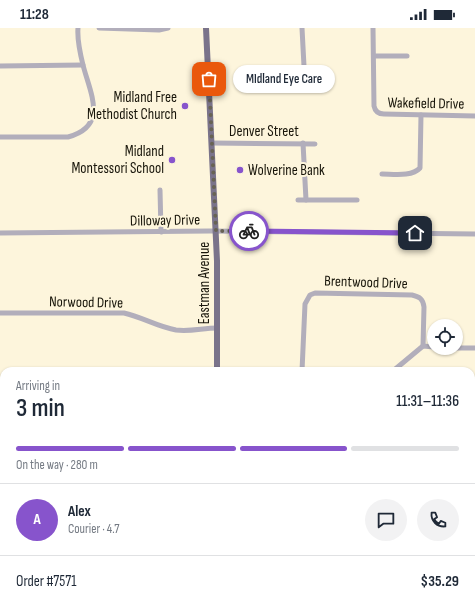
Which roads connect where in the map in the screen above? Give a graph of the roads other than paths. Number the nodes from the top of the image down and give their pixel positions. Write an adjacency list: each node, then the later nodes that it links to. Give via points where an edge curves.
1 (76, 28): 9 (street)
2 (99, 28): 3 (street)
3 (168, 28)
4 (206, 28): 15 (main road, Eastman Avenue)
5 (302, 28): 11 (street)
6 (373, 28): 7 (street)
7 (374, 56): 8 (street); 12 (street, Wakefield Drive, via 374,106 377,112)
8 (407, 56)
9 (83, 65): 10 (street); 14 (street, via 94,107 92,119 85,129 68,137)
10 (0, 66)
11 (305, 84)
12 (421, 116): 13 (street, Wakefield Drive); 18 (street, via 420,168 411,173)
13 (475, 116)
14 (0, 137)
15 (212, 143): 16 (street, Denver Street); 23 (main road, Eastman Avenue)
16 (303, 143): 17 (street, Denver Street); 21 (street)
17 (315, 144)
18 (382, 174)
19 (160, 190): 24 (street)
20 (298, 200): 21 (street)
21 (306, 200): 22 (street)
22 (357, 200)
23 (216, 231): 24 (street, Dilloway Drive); 26 (street, Dilloway Drive); 28 (main road, Eastman Avenue)
24 (161, 232): 25 (street, Dilloway Drive)
25 (0, 233)
26 (475, 234)
27 (0, 313): 28 (street, Norwood Drive, via 124,313 177,330)
28 (217, 328): 33 (main road, Eastman Avenue)
29 (423, 346): 30 (street); 34 (street, Brentwood Drive, via 424,307 419,297 315,293 310,295 306,304); 35 (street)
30 (427, 346)
31 (463, 348): 32 (street)
32 (475, 348)
33 (217, 367)
34 (302, 367)
35 (398, 367)

